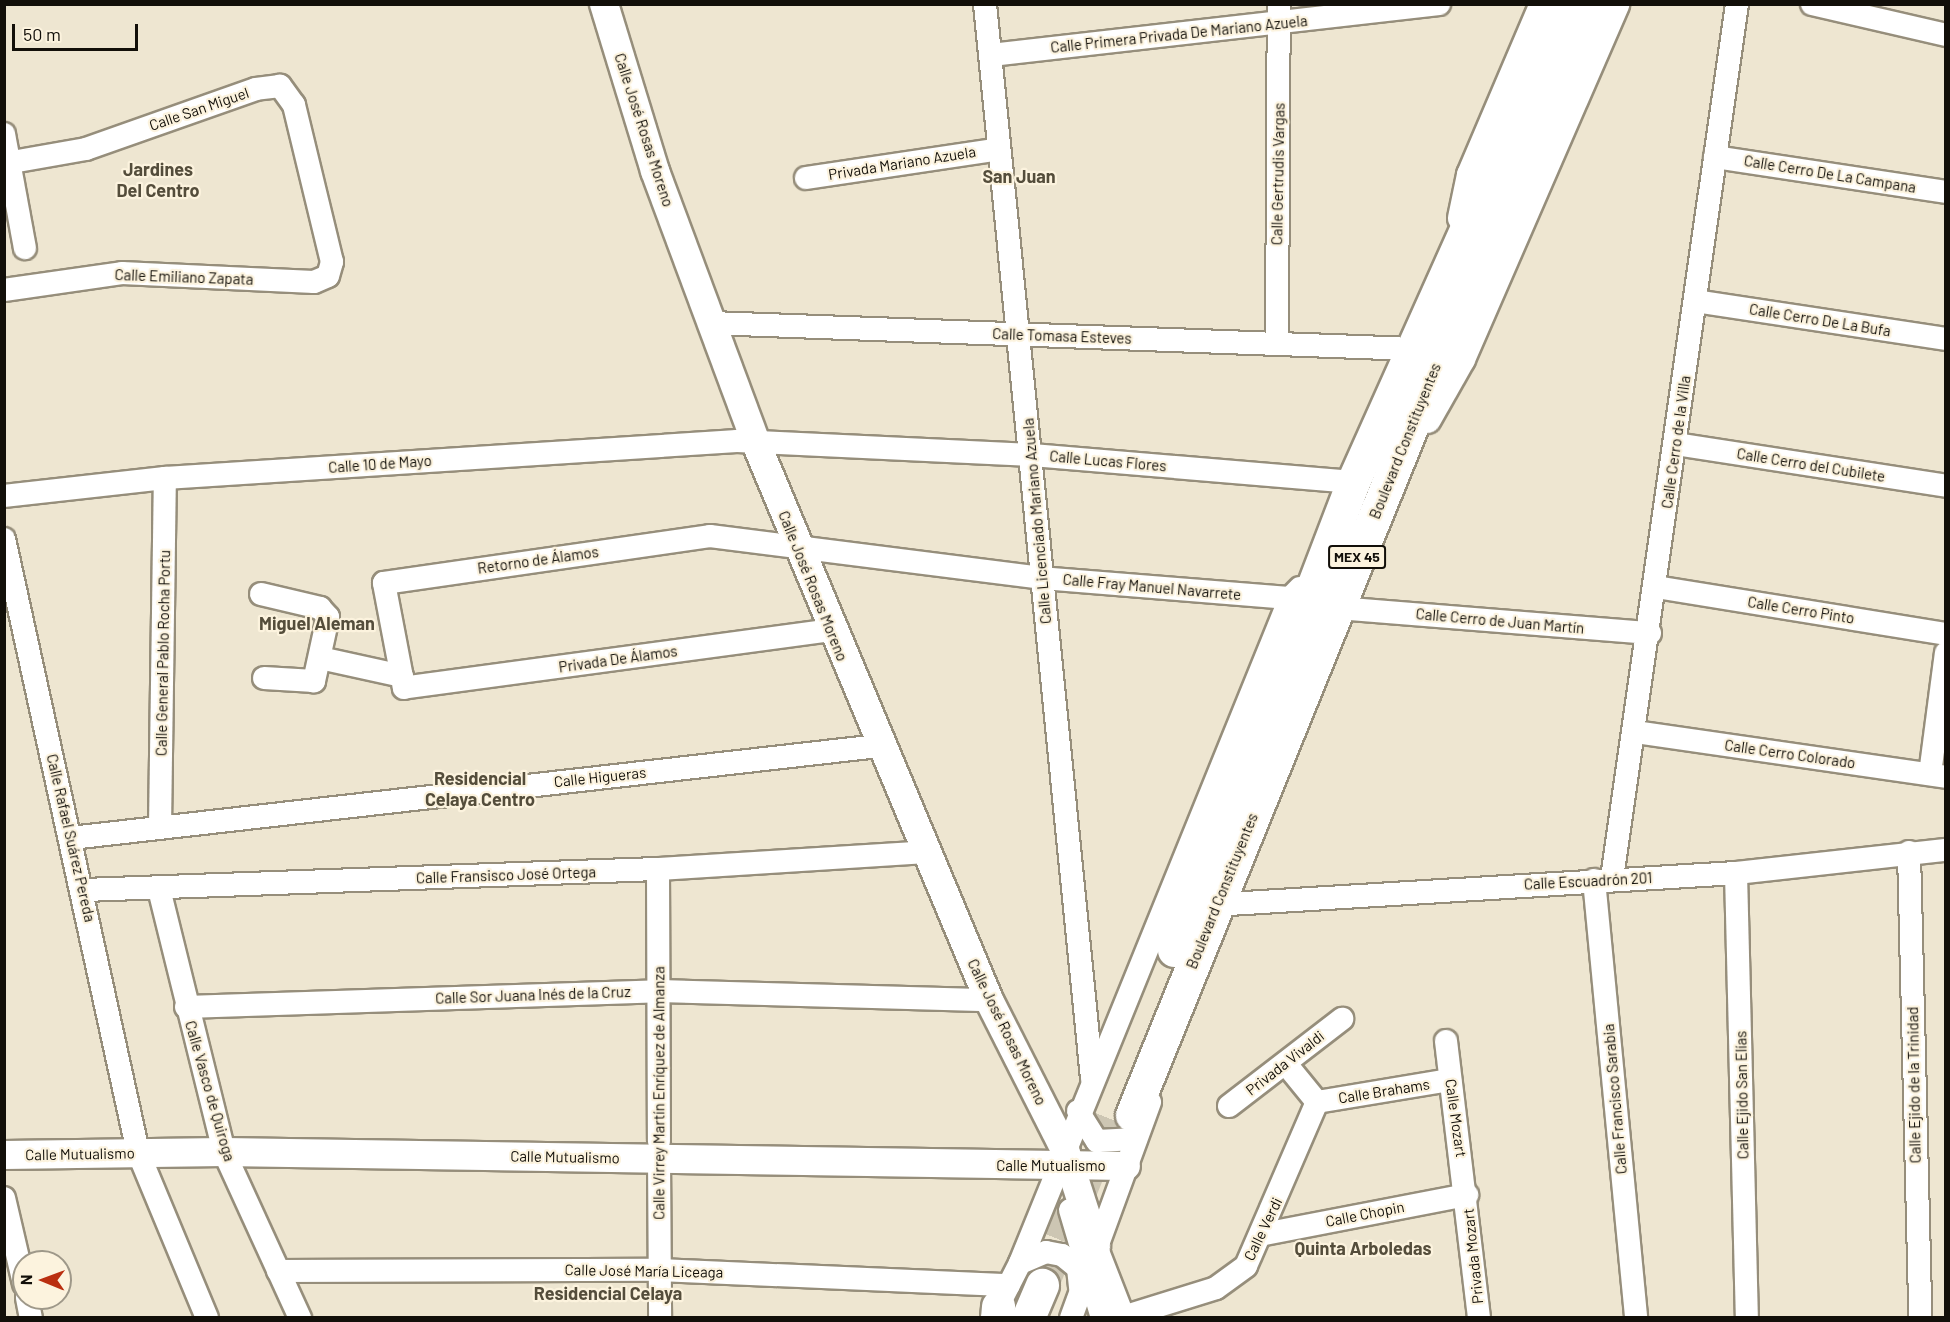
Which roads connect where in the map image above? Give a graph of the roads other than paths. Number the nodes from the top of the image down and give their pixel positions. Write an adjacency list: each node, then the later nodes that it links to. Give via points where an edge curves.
1 (604, 4): 25 (main road, Calle José Rosas Moreno, via 655,171)
2 (985, 4): 13 (street, Calle Licenciado Mariano Azuela)
3 (1439, 4): 11 (street, Calle Primera Privada De Mariano Azuela)
4 (1544, 4): 21 (main road, via 1471,175)
5 (1566, 4): 21 (highway, Boulevard Constituyentes / MEX 45)
6 (1594, 4): 35 (highway, Boulevard Constituyentes / MEX 45)
7 (1615, 4): 35 (main road, via 1461,359)
8 (1737, 4): 16 (street, Calle Cerro de la Villa)
9 (1812, 4): 10 (street)
10 (1844, 8): 12 (street)
11 (1280, 14): 13 (street, Calle Primera Privada De Mariano Azuela); 28 (street, Calle Gertrudis Vargas)
12 (1946, 35)
13 (991, 55): 15 (street, Calle Licenciado Mariano Azuela)
14 (4, 134): 17 (street)
15 (999, 148): 18 (street, Privada Mariano Azuela); 26 (street, Calle Licenciado Mariano Azuela)
16 (1715, 157): 19 (street, Calle Cerro De La Campana); 24 (street, Calle Cerro de la Villa)
17 (12, 162): 20 (street); 22 (street, Calle San Miguel, via 86,149 256,89 280,86 294,105 332,262)
18 (806, 178)
19 (1946, 192)
20 (25, 248)
21 (1452, 264): 29 (highway, Boulevard Constituyentes / MEX 45)
22 (328, 276): 23 (street, Calle Emiliano Zapata, via 314,282 122,273)
23 (4, 290)
24 (1695, 301): 27 (street, Calle Cerro De La Bufa); 31 (street, Calle Cerro de la Villa)
25 (711, 322): 26 (street, Calle Tomasa Esteves); 30 (main road, Calle José Rosas Moreno)
26 (1020, 334): 28 (street, Calle Tomasa Esteves); 32 (street, Calle Licenciado Mariano Azuela)
27 (1946, 339)
28 (1277, 344): 29 (street, Calle Tomasa Esteves)
29 (1412, 349): 34 (highway, Boulevard Constituyentes / MEX 45)
30 (756, 443): 32 (street, Calle Lucas Flores); 33 (street, Calle 10 de Mayo); 39 (main road, Calle José Rosas Moreno)
31 (1676, 444): 36 (street, Calle Cerro del Cubilete); 42 (street, Calle Cerro de la Villa)
32 (1032, 455): 34 (street, Calle Lucas Flores); 41 (street, Calle Licenciado Mariano Azuela)
33 (165, 478): 37 (street, Calle 10 de Mayo); 56 (street, Calle General Pablo Rocha Portu)
34 (1353, 482): 40 (highway, Boulevard Constituyentes / MEX 45)
35 (1388, 486): 40 (highway, Boulevard Constituyentes / MEX 45)
36 (1946, 486)
37 (4, 496)
38 (4, 539): 57 (street, Calle Rafael Suárez Pereda)
39 (799, 549): 41 (street, Calle Fray Manuel Navarrete); 46 (main road, Calle José Rosas Moreno); 52 (street, Retorno de Álamos, via 710,536 384,583)
40 (1333, 571): 44 (street); 45 (street); 80 (highway, Boulevard Constituyentes / MEX 45)
41 (1041, 578): 44 (street, Calle Fray Manuel Navarrete); 71 (street, Calle Licenciado Mariano Azuela)
42 (1656, 587): 47 (street, Calle Cerro de la Villa); 48 (street, Calle Cerro Pinto)
43 (261, 594): 50 (street, via 326,613)
44 (1290, 598): 72 (street)
45 (1350, 609): 47 (street, Calle Cerro de Juan Martín); 66 (street)
46 (831, 630): 52 (street, Privada De Álamos); 54 (main road, Calle José Rosas Moreno)
47 (1650, 633): 53 (street, Calle Cerro de la Villa)
48 (1946, 634)
49 (1946, 653): 55 (street)
50 (320, 658): 51 (street, via 317,676 309,684); 52 (street)
51 (264, 678)
52 (403, 682)
53 (1635, 732): 55 (street, Calle Cerro Colorado); 63 (street, Calle Cerro de la Villa)
54 (879, 746): 56 (street, Calle Higueras); 59 (main road, Calle José Rosas Moreno)
55 (1938, 775)
56 (160, 827): 57 (street, Calle Higueras)
57 (71, 838): 64 (street, Calle Rafael Suárez Pereda)
58 (1946, 850): 60 (street, Calle Escuadrón 201)
59 (927, 852): 61 (street, Calle Fransisco José Ortega); 68 (main road, Calle José Rosas Moreno)
60 (1909, 852): 62 (street, Calle Escuadrón 201); 105 (street, Calle Ejido de la Trinidad)
61 (658, 869): 65 (street, Calle Fransisco José Ortega); 67 (street, Calle Virrey Martín Enríquez de Almanza)
62 (1736, 873): 63 (street, Calle Escuadrón 201); 104 (street, Calle Ejido San Elías)
63 (1603, 879): 66 (street, Calle Escuadrón 201); 103 (street, Calle Francisco Sarabia)
64 (84, 890): 65 (street, Calle Fransisco José Ortega); 83 (street, Calle Rafael Suárez Pereda)
65 (159, 890): 69 (street, Calle Vasco de Quiroga)
66 (1229, 904): 80 (street)
67 (659, 991): 68 (street, Calle Sor Juana Inés de la Cruz); 69 (street, Calle Sor Juana Inés de la Cruz); 84 (street, Calle Virrey Martín Enríquez de Almanza)
68 (988, 1000): 86 (main road, Calle José Rosas Moreno)
69 (186, 1006): 82 (street, Calle Vasco de Quiroga)
70 (1342, 1019): 74 (street, Privada Vivaldi)
71 (1088, 1038): 72 (street); 75 (street, Calle Licenciado Mariano Azuela)
72 (1111, 1040): 75 (street)
73 (1446, 1041): 76 (street, Calle Mozart)
74 (1286, 1064): 77 (street); 78 (street, Privada Vivaldi)
75 (1092, 1078): 79 (street)
76 (1450, 1080): 77 (street, Calle Brahams); 88 (street, Calle Mozart)
77 (1317, 1102): 90 (street, Calle Verdi)
78 (1229, 1106)
79 (1078, 1111): 80 (street, via 1097,1141); 86 (street)
80 (1128, 1120): 87 (street)
81 (4, 1140): 83 (main road, Calle Mutualismo)
82 (222, 1144): 83 (main road, Calle Mutualismo); 84 (main road, Calle Mutualismo); 94 (street, Calle Vasco de Quiroga)
83 (136, 1145): 85 (main road, Calle Mutualismo); 97 (street, Calle Rafael Suárez Pereda)
84 (659, 1150): 86 (main road, Calle Mutualismo); 93 (street, Calle Virrey Martín Enríquez de Almanza)
85 (4, 1155)
86 (1064, 1161): 87 (main road, Calle Mutualismo); 92 (main road, Calle José Rosas Moreno); 95 (street)
87 (1126, 1166): 92 (street)
88 (1467, 1195): 90 (street, Calle Chopin); 102 (street, Privada Mozart)
89 (4, 1198): 91 (street)
90 (1264, 1234): 101 (street, Calle Verdi, via 1246,1266 1216,1288)
91 (16, 1250)
92 (1092, 1259): 95 (street); 101 (street)
93 (659, 1270): 94 (street, Calle José María Liceaga); 96 (street, Calle José María Liceaga); 99 (street, Calle Virrey Martín Enríquez de Almanza)
94 (278, 1271): 98 (street, Calle Vasco de Quiroga)
95 (1055, 1295): 96 (street); 100 (highway)
96 (999, 1307)
97 (207, 1317)
98 (300, 1317)
99 (660, 1317)
100 (1028, 1317)
101 (1116, 1317)
102 (1479, 1317)
103 (1636, 1317)
104 (1748, 1317)
105 (1920, 1317)

